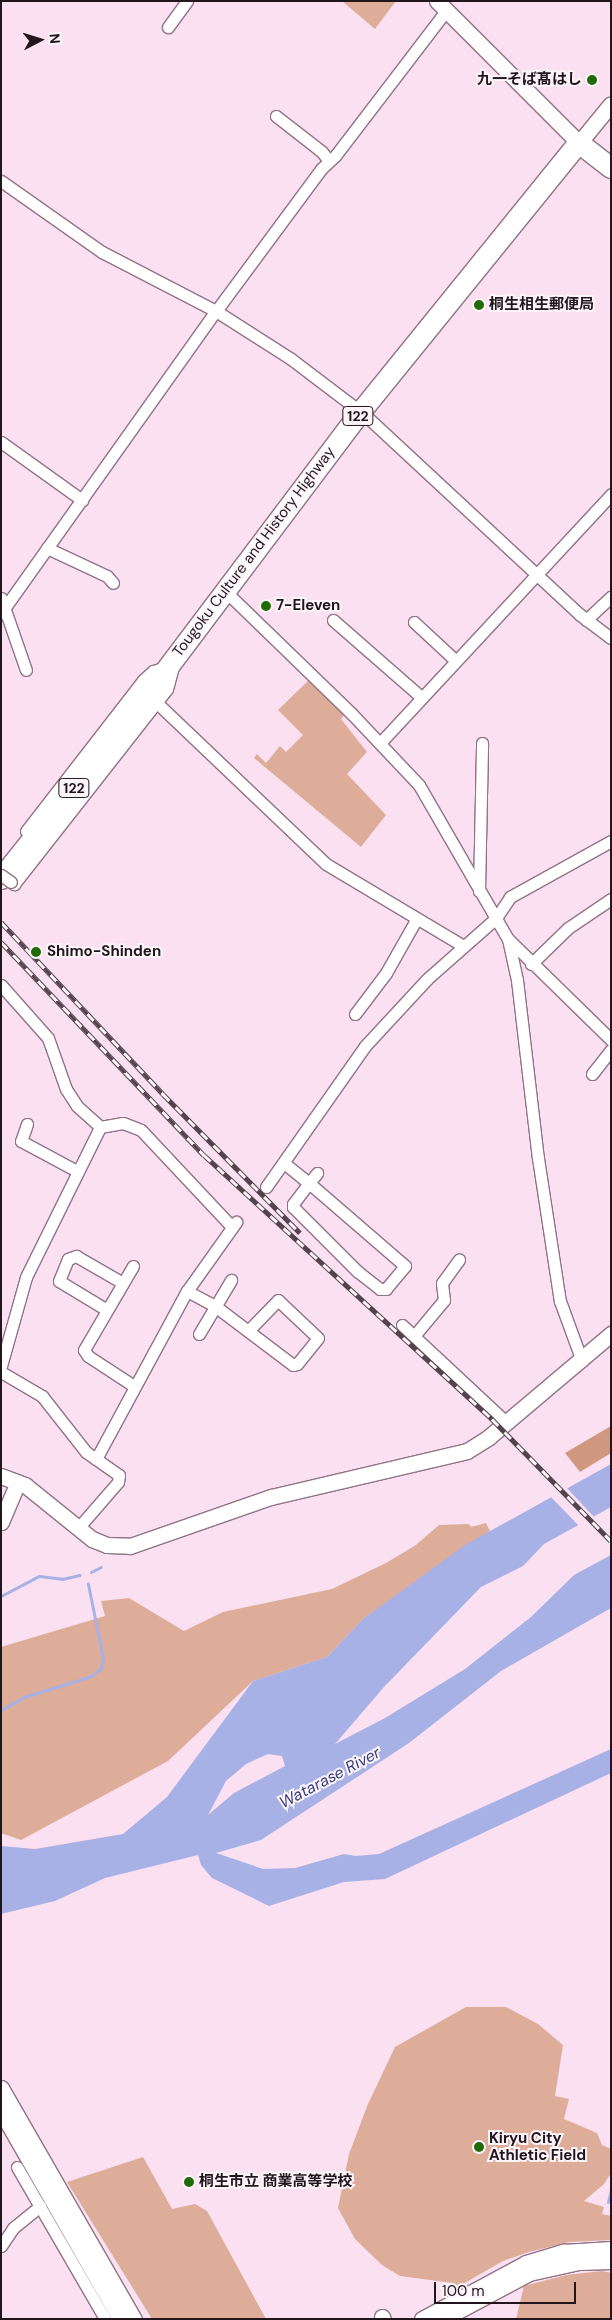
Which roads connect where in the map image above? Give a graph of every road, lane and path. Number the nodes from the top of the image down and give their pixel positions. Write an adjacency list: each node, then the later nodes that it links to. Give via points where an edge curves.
1 (187, 1): 3 (street)
2 (446, 4): 6 (street); 7 (street)
3 (168, 27)
4 (611, 104): 6 (street)
5 (276, 116): 7 (street)
6 (579, 143): 8 (highway); 11 (highway, Tougoku Culture and History Highway / 122)
7 (329, 161): 10 (street)
8 (611, 168)
9 (1, 181): 10 (street, via 102,252)
10 (216, 311): 11 (street, via 291,359); 14 (street)
11 (361, 412): 16 (street); 18 (highway, Tougoku Culture and History Highway / 122)
12 (1, 442): 14 (street)
13 (611, 494): 16 (street)
14 (82, 500): 15 (street)
15 (47, 548): 17 (street, via 106,576); 20 (street)
16 (537, 574): 23 (street); 26 (street)
17 (113, 583)
18 (224, 590): 27 (highway, Tougoku Culture and History Highway / 122); 31 (street)
19 (611, 597): 21 (street)
20 (2, 607): 28 (street)
21 (605, 608): 23 (street)
22 (333, 620): 29 (street)
23 (586, 620): 25 (street)
24 (414, 622): 26 (street)
25 (611, 638)
26 (456, 662): 29 (street)
27 (168, 664): 30 (street, via 171,682); 34 (street, via 153,671 117,714); 36 (highway, Tougoku Culture and History Highway / 122)
28 (26, 670)
29 (422, 698): 31 (street)
30 (157, 703): 36 (street, via 14,884); 40 (street, via 326,864)
31 (380, 742): 37 (street, via 419,785)
32 (482, 743): 37 (street)
33 (611, 842): 39 (street, via 510,897)
34 (1, 864)
35 (1, 874): 36 (street, bridge)
36 (6, 881)
37 (479, 891): 39 (street)
38 (611, 899): 43 (street, via 568,928)
39 (496, 918): 41 (street); 42 (street)
40 (416, 920): 42 (street); 45 (street, via 386,973)
41 (508, 939): 43 (street); 68 (street, via 517,980 538,1158 560,1301)
42 (462, 946): 51 (street, via 372,1038)
43 (531, 964): 46 (street)
44 (1, 985): 50 (street, via 48,1038 66,1089 77,1106)
45 (355, 1014)
46 (611, 1040)
47 (611, 1050): 48 (street)
48 (592, 1074)
49 (27, 1124): 52 (street, via 21,1141)
50 (100, 1127): 52 (street); 60 (street, via 123,1123 141,1130 234,1224)
51 (284, 1163): 54 (street); 55 (street)
52 (77, 1171): 69 (street, via 26,1277)
53 (317, 1174): 54 (street)
54 (309, 1183): 54 (street, via 405,1266 386,1290 358,1272 294,1209 293,1204)
55 (266, 1187)
56 (459, 1260): 67 (street, via 442,1283 444,1300)
57 (133, 1266): 59 (street)
58 (231, 1280): 61 (street)
59 (123, 1283): 62 (street); 62 (street, via 76,1256 68,1259 59,1281)
60 (187, 1291): 61 (street); 71 (street)
61 (215, 1306): 64 (street); 65 (street)
62 (107, 1310): 71 (street, via 86,1346 85,1354)
63 (402, 1326): 67 (street)
64 (248, 1331): 64 (street, via 278,1300 318,1338 293,1365)
65 (199, 1334)
66 (611, 1334): 68 (street)
67 (414, 1336): 72 (street)
68 (582, 1361): 72 (street)
69 (1, 1366)
70 (1, 1372): 73 (street, via 42,1396 84,1449)
71 (134, 1386): 73 (street)
72 (507, 1423): 77 (street, via 458,1454 271,1497 130,1546 100,1543)
73 (96, 1459): 77 (street, via 117,1472 119,1480)
74 (1, 1476): 75 (street)
75 (18, 1482): 76 (street); 77 (street)
76 (1, 1522)
77 (78, 1528)
78 (1, 2088): 82 (street)
79 (1, 2111): 82 (street)
80 (17, 2168): 81 (street)
81 (40, 2206): 83 (street, via 11,2230); 86 (street)
82 (65, 2211): 87 (street); 88 (street)
83 (1, 2246)
84 (611, 2249): 89 (street, via 563,2252 526,2263)
85 (611, 2261): 90 (street, via 579,2262 529,2273)
86 (105, 2319)
87 (120, 2319)
88 (134, 2319)
89 (422, 2319)
90 (443, 2319)

